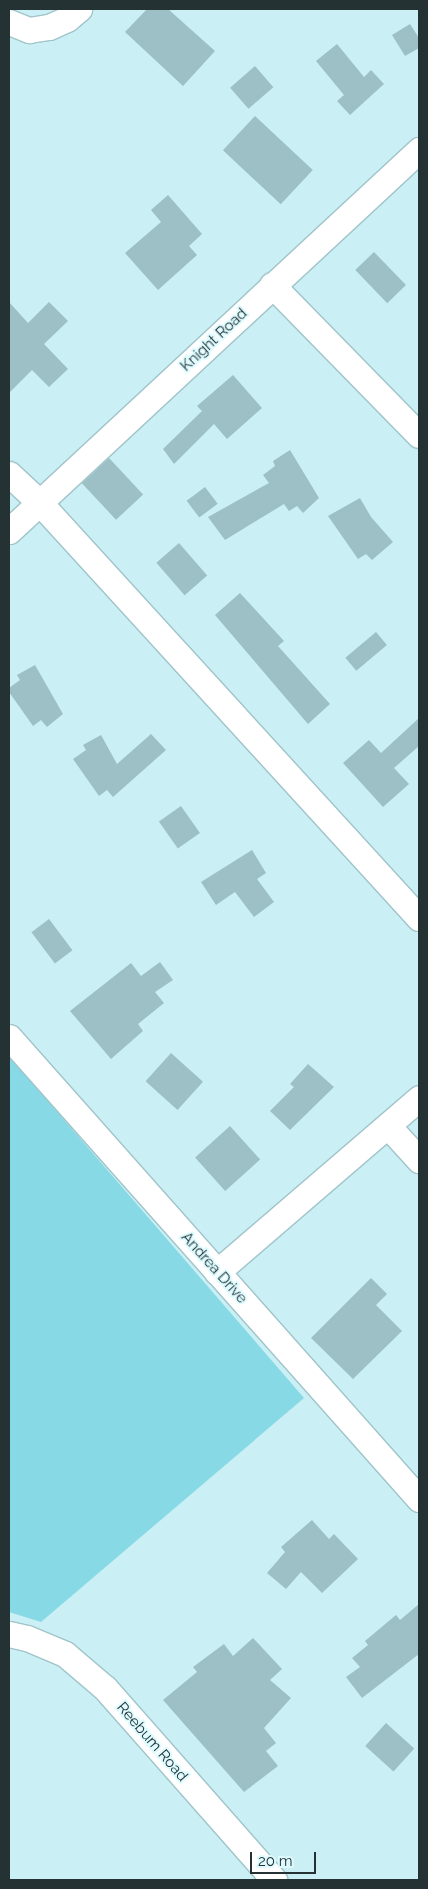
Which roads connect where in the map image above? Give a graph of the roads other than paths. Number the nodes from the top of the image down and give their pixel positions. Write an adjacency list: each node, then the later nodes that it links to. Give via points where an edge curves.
1 (79, 9): 2 (street, via 49,27 29,30)
2 (9, 22)
3 (419, 150): 4 (street, Knight Road)
4 (272, 286): 5 (street); 7 (street, Knight Road)
5 (419, 435)
6 (9, 474): 7 (street)
7 (40, 504): 8 (street, Knight Road); 9 (street)
8 (9, 531)
9 (419, 918)
10 (9, 1038): 14 (street, Andrea Drive)
11 (419, 1098): 12 (street)
12 (389, 1127): 13 (street); 14 (street)
13 (419, 1160)
14 (217, 1272): 15 (street, Andrea Drive)
15 (419, 1499)
16 (9, 1634): 17 (street, Reebum Road, via 65,1654 105,1688)
17 (274, 1880)

